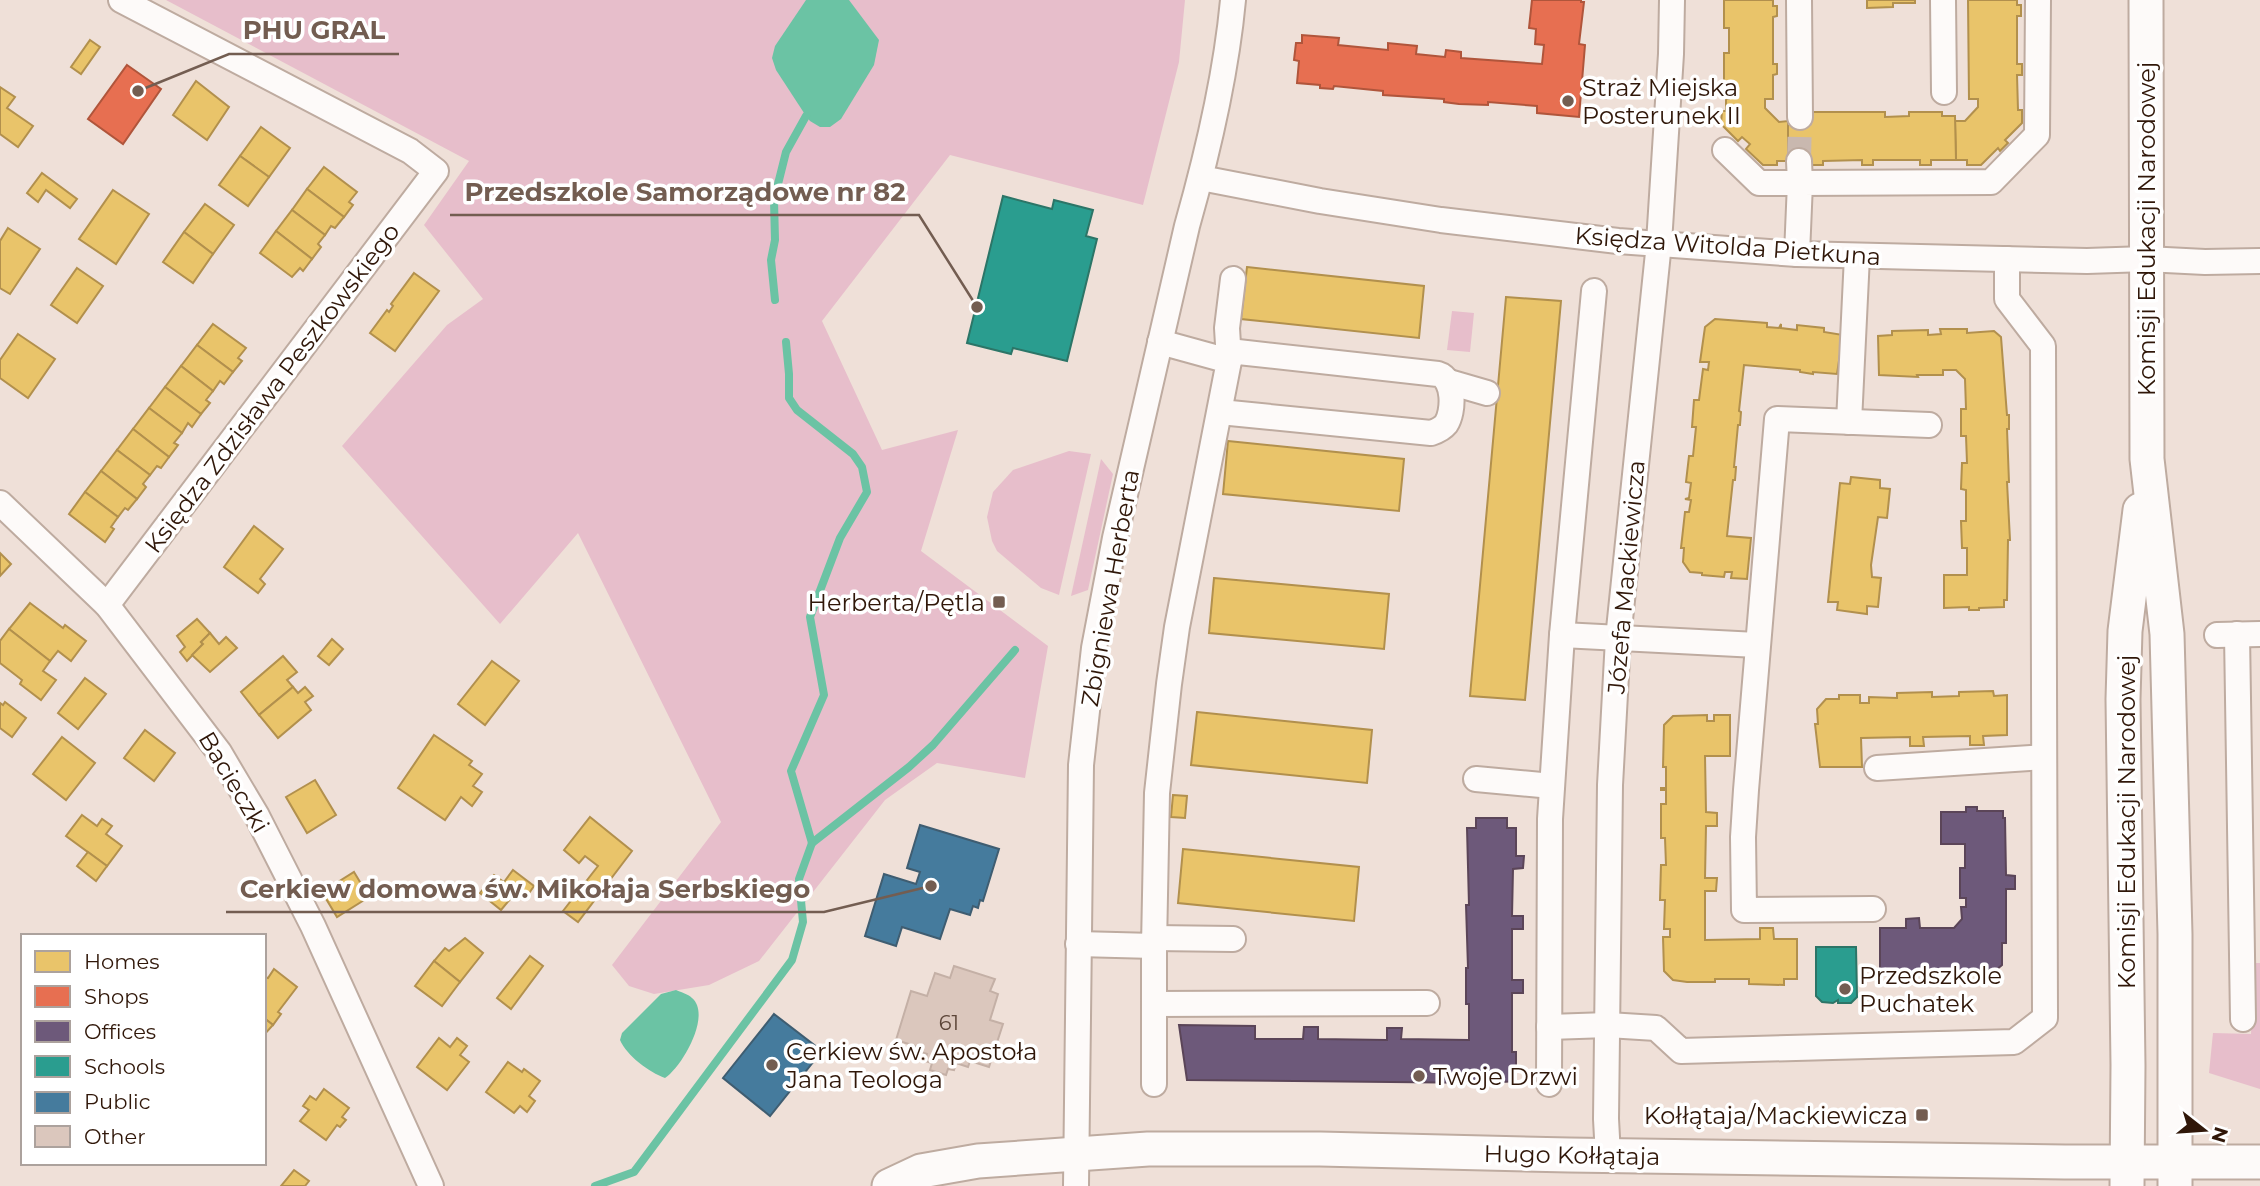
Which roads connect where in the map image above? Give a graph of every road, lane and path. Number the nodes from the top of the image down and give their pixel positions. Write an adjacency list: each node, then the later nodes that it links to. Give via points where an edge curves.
1 (121, 0): 30 (street, Księdza Zdzisława Peszkowskiego, via 410,151 436,171)
2 (1233, 0): 12 (street, Zbigniewa Herberta)
3 (1672, 0): 13 (street, Józefa Mackiewicza)
4 (1800, 0): 9 (street)
5 (1943, 0): 8 (street)
6 (2038, 0): 11 (street, via 2037,135 1990,182)
7 (2146, 0): 16 (street, Komisji Edukacji Narodowej)
8 (1944, 92)
9 (1800, 117)
10 (1725, 150): 11 (street, via 1759,183)
11 (1800, 172): 14 (street)
12 (1201, 178): 13 (street, Księdza Witolda Pietkuna, via 1441,220); 21 (street, Zbigniewa Herberta)
13 (1660, 243): 14 (street, Księdza Witolda Pietkuna); 33 (street, Józefa Mackiewicza)
14 (1797, 254): 15 (street, Księdza Witolda Pietkuna)
15 (1857, 256): 17 (street, Księdza Witolda Pietkuna); 26 (street)
16 (2146, 259): 17 (street, Księdza Witolda Pietkuna); 18 (street, Księdza Witolda Pietkuna); 28 (street, Komisji Edukacji Narodowej)
17 (2007, 260): 35 (street, via 2007,299 2043,346)
18 (2260, 261)
19 (1233, 279): 22 (street)
20 (1594, 291): 32 (street)
21 (1160, 342): 22 (street); 42 (street, Zbigniewa Herberta, via 1094,648 1081,765)
22 (1229, 356): 23 (street, via 1438,374); 25 (street)
23 (1450, 382): 24 (street); 25 (street, via 1449,418 1432,433)
24 (1487, 393)
25 (1220, 412): 41 (street, via 1169,684 1157,793)
26 (1849, 422): 27 (street); 34 (street, via 1777,419)
27 (1928, 425)
28 (2147, 459): 53 (street, Komisji Edukacji Narodowej, via 2124,631); 54 (street, Komisji Edukacji Narodowej, via 2167,634 2175,920)
29 (0, 503): 30 (street, Bacieczki)
30 (107, 605): 55 (street, Bacieczki, via 219,752 257,816)
31 (2238, 634): 45 (street)
32 (1562, 635): 33 (street); 38 (street)
33 (1618, 639): 34 (street); 46 (street, Józefa Mackiewicza, via 1610,785)
34 (1757, 646): 39 (street, via 1743,837 1744,910)
35 (2044, 757): 36 (street); 46 (street, via 2045,1018 2014,1042 1681,1051 1656,1028)
36 (1877, 768)
37 (1476, 779): 38 (street)
38 (1552, 786): 47 (street)
39 (1873, 909)
40 (1233, 939): 41 (street)
41 (1154, 942): 42 (street); 44 (street)
42 (1078, 944): 50 (street, Zbigniewa Herberta)
43 (1427, 1003): 44 (street)
44 (1154, 1004): 48 (street)
45 (2242, 1019)
46 (1608, 1025): 47 (street); 51 (street, Józefa Mackiewicza)
47 (1549, 1027): 49 (street)
48 (1154, 1084)
49 (1549, 1084)
50 (1077, 1153): 51 (street, Hugo Kołłątaja, via 1320,1149); 56 (street, Hugo Kołłątaja, via 921,1171); 57 (street, Zbigniewa Herberta)
51 (1608, 1156): 53 (street, Hugo Kołłątaja)
52 (2260, 1162): 54 (street, Hugo Kołłątaja)
53 (2127, 1174): 54 (street, Hugo Kołłątaja)
54 (2175, 1174)
55 (431, 1186)
56 (889, 1186)
57 (1076, 1186)

